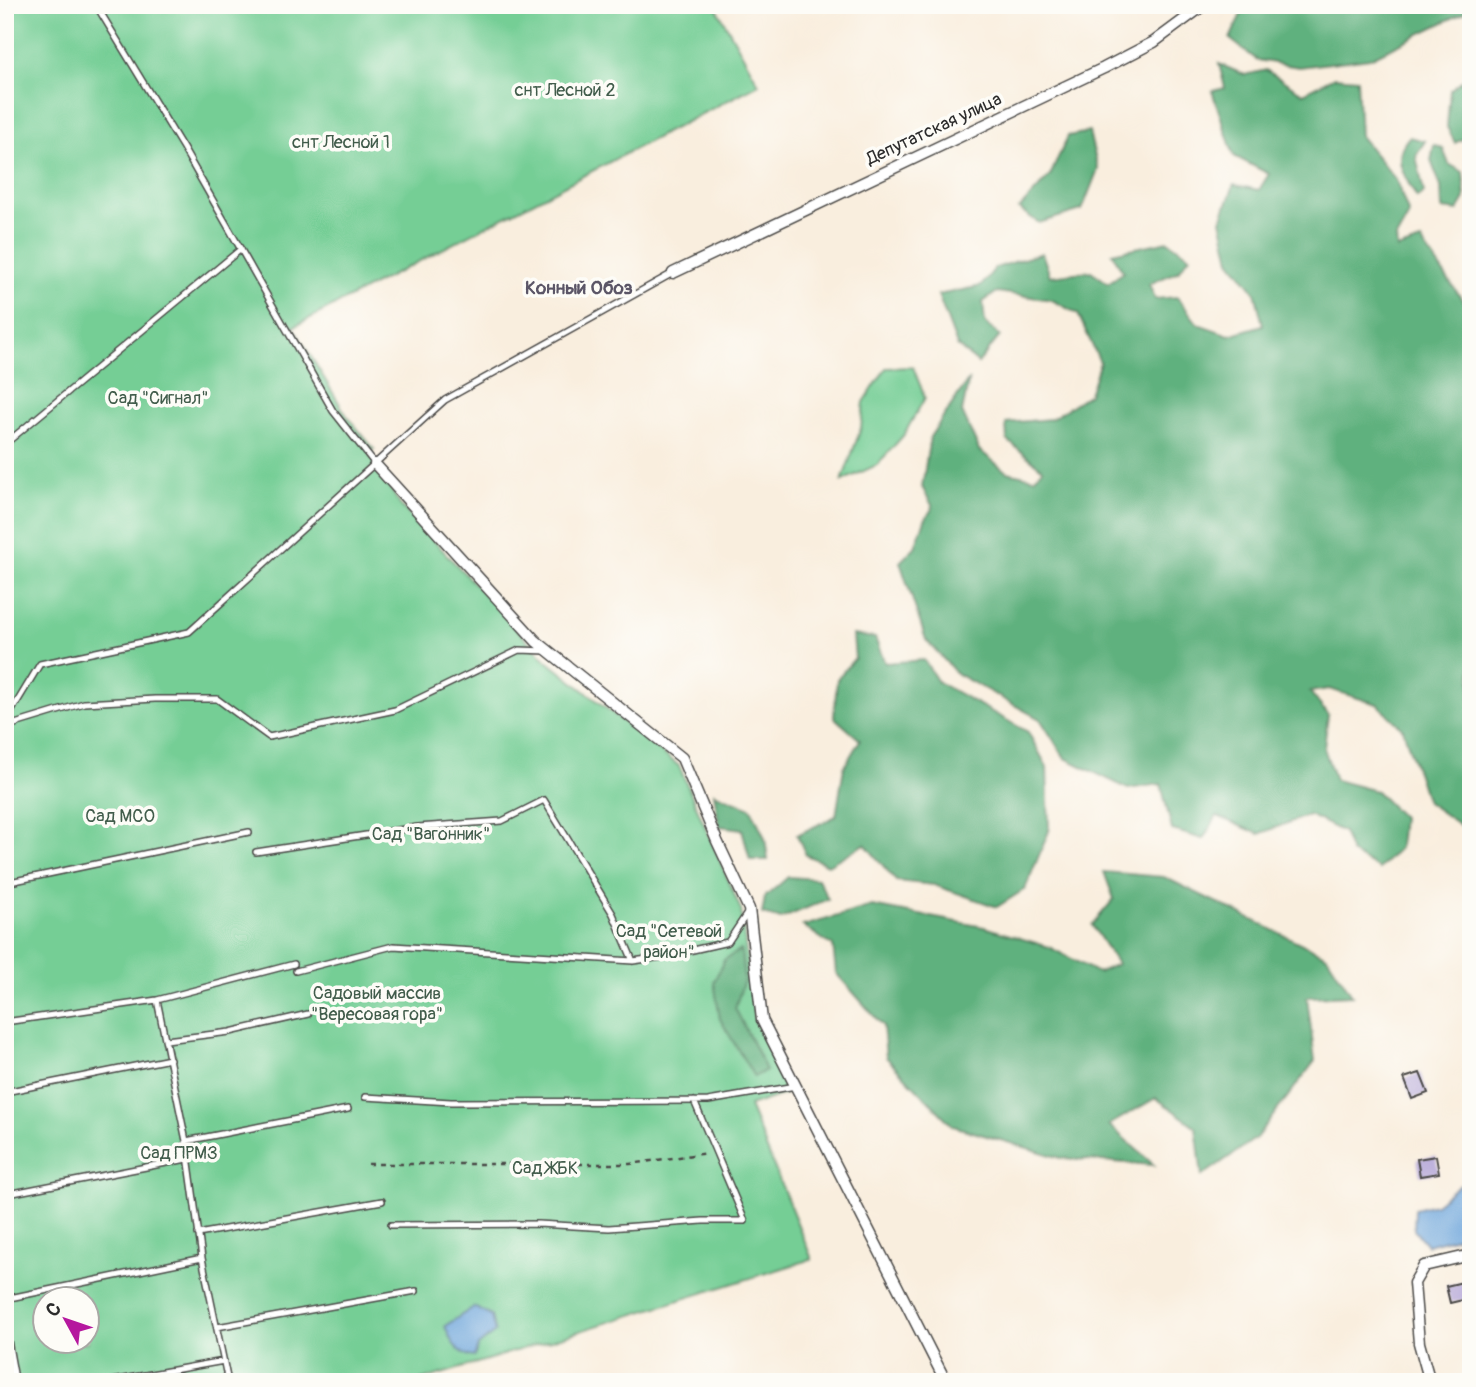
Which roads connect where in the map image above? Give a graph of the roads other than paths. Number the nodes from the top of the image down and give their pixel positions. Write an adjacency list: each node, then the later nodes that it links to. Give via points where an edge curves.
1 (96, 5): 3 (lane)
2 (1204, 5): 4 (street, Депутатская улица, via 1154,42 1104,68)
3 (241, 249): 5 (lane); 6 (lane, via 333,411)
4 (673, 273): 6 (lane, via 446,400)
5 (5, 444)
6 (375, 464): 7 (street); 8 (lane, via 189,632 40,664)
7 (549, 651): 9 (lane, via 519,650 395,710 269,737 217,699 84,703); 13 (street, via 682,758)
8 (5, 722)
9 (5, 727)
10 (249, 832): 12 (lane)
11 (256, 852): 14 (lane, via 418,827 502,821 544,800 613,914)
12 (5, 883)
13 (749, 909): 14 (lane, via 728,942); 20 (street, via 762,1020)
14 (633, 961): 15 (lane, via 393,946)
15 (157, 1000): 17 (lane); 18 (lane)
16 (308, 1014): 18 (lane, via 230,1032)
17 (5, 1022)
18 (166, 1040): 19 (lane)
19 (170, 1059): 21 (lane); 25 (lane)
20 (796, 1086): 23 (lane); 41 (street)
21 (5, 1092)
22 (365, 1097): 23 (lane, via 451,1102)
23 (694, 1101): 29 (lane, via 745,1221 609,1228)
24 (348, 1109): 25 (lane)
25 (186, 1141): 26 (lane)
26 (187, 1159): 27 (lane); 30 (lane)
27 (8, 1194)
28 (382, 1201): 30 (lane)
29 (391, 1225)
30 (198, 1234): 32 (lane)
31 (1471, 1255): 42 (street, via 1424,1266 1414,1283 1419,1343)
32 (202, 1258): 34 (lane); 35 (lane)
33 (416, 1291): 35 (lane)
34 (5, 1299)
35 (217, 1326): 37 (lane)
36 (5, 1338): 38 (street)
37 (223, 1360): 39 (lane); 40 (lane)
38 (13, 1382)
39 (106, 1382)
40 (228, 1382)
41 (946, 1382)
42 (1430, 1382)

